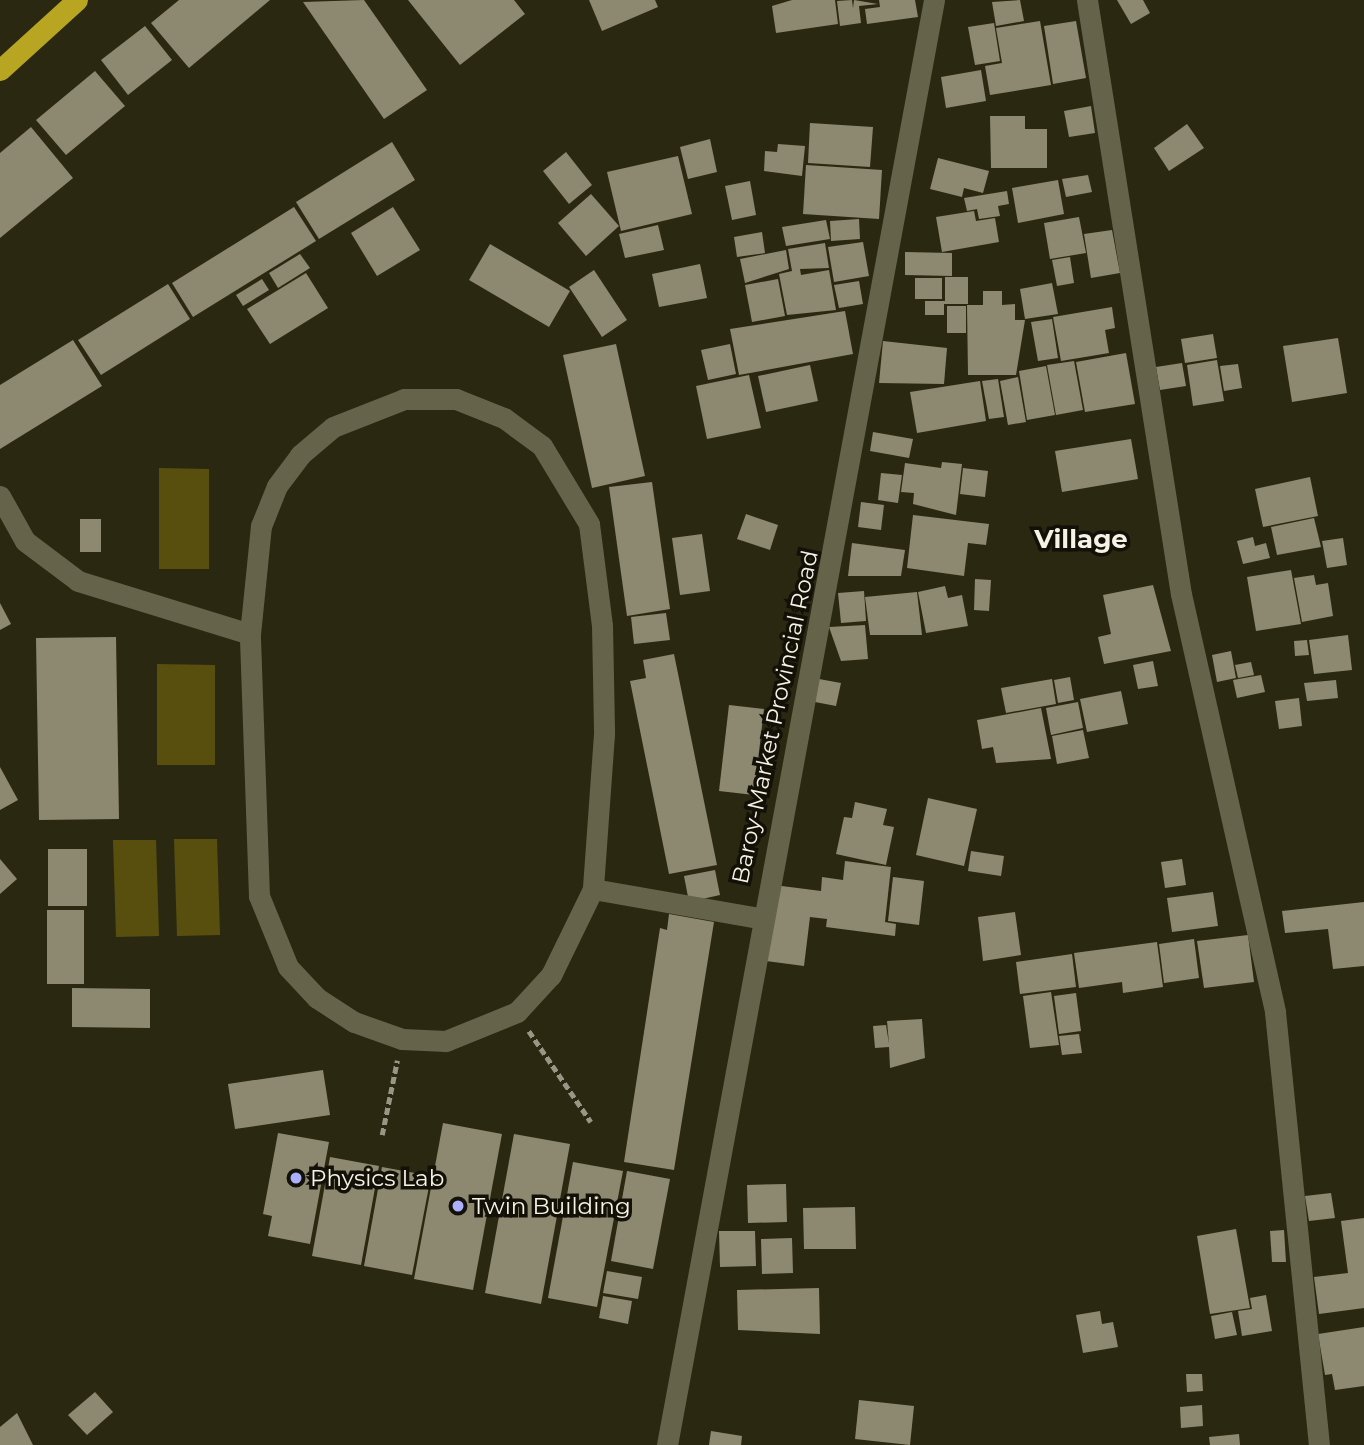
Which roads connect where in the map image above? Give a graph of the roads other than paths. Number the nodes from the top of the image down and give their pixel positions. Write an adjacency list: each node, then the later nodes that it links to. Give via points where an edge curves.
1 (77, 0): 4 (highway)
2 (934, 0): 8 (street, Baroy-Market Provincial Road, via 818,650)
3 (1087, 0): 10 (street, via 1179,582 1275,1012)
4 (0, 70)
5 (0, 496): 6 (street, via 25,541 78,582)
6 (250, 634): 7 (street, via 256,852 269,933 317,998 354,1022 402,1039 446,1041 517,1012 551,975); 7 (street, via 261,526 277,486 333,428 404,399 456,399 504,418 542,446 589,524 602,625 604,734)
7 (593, 889): 8 (street)
8 (760, 918): 9 (street, Baroy-Market Provincial Road)
9 (667, 1445)
10 (1319, 1445)

